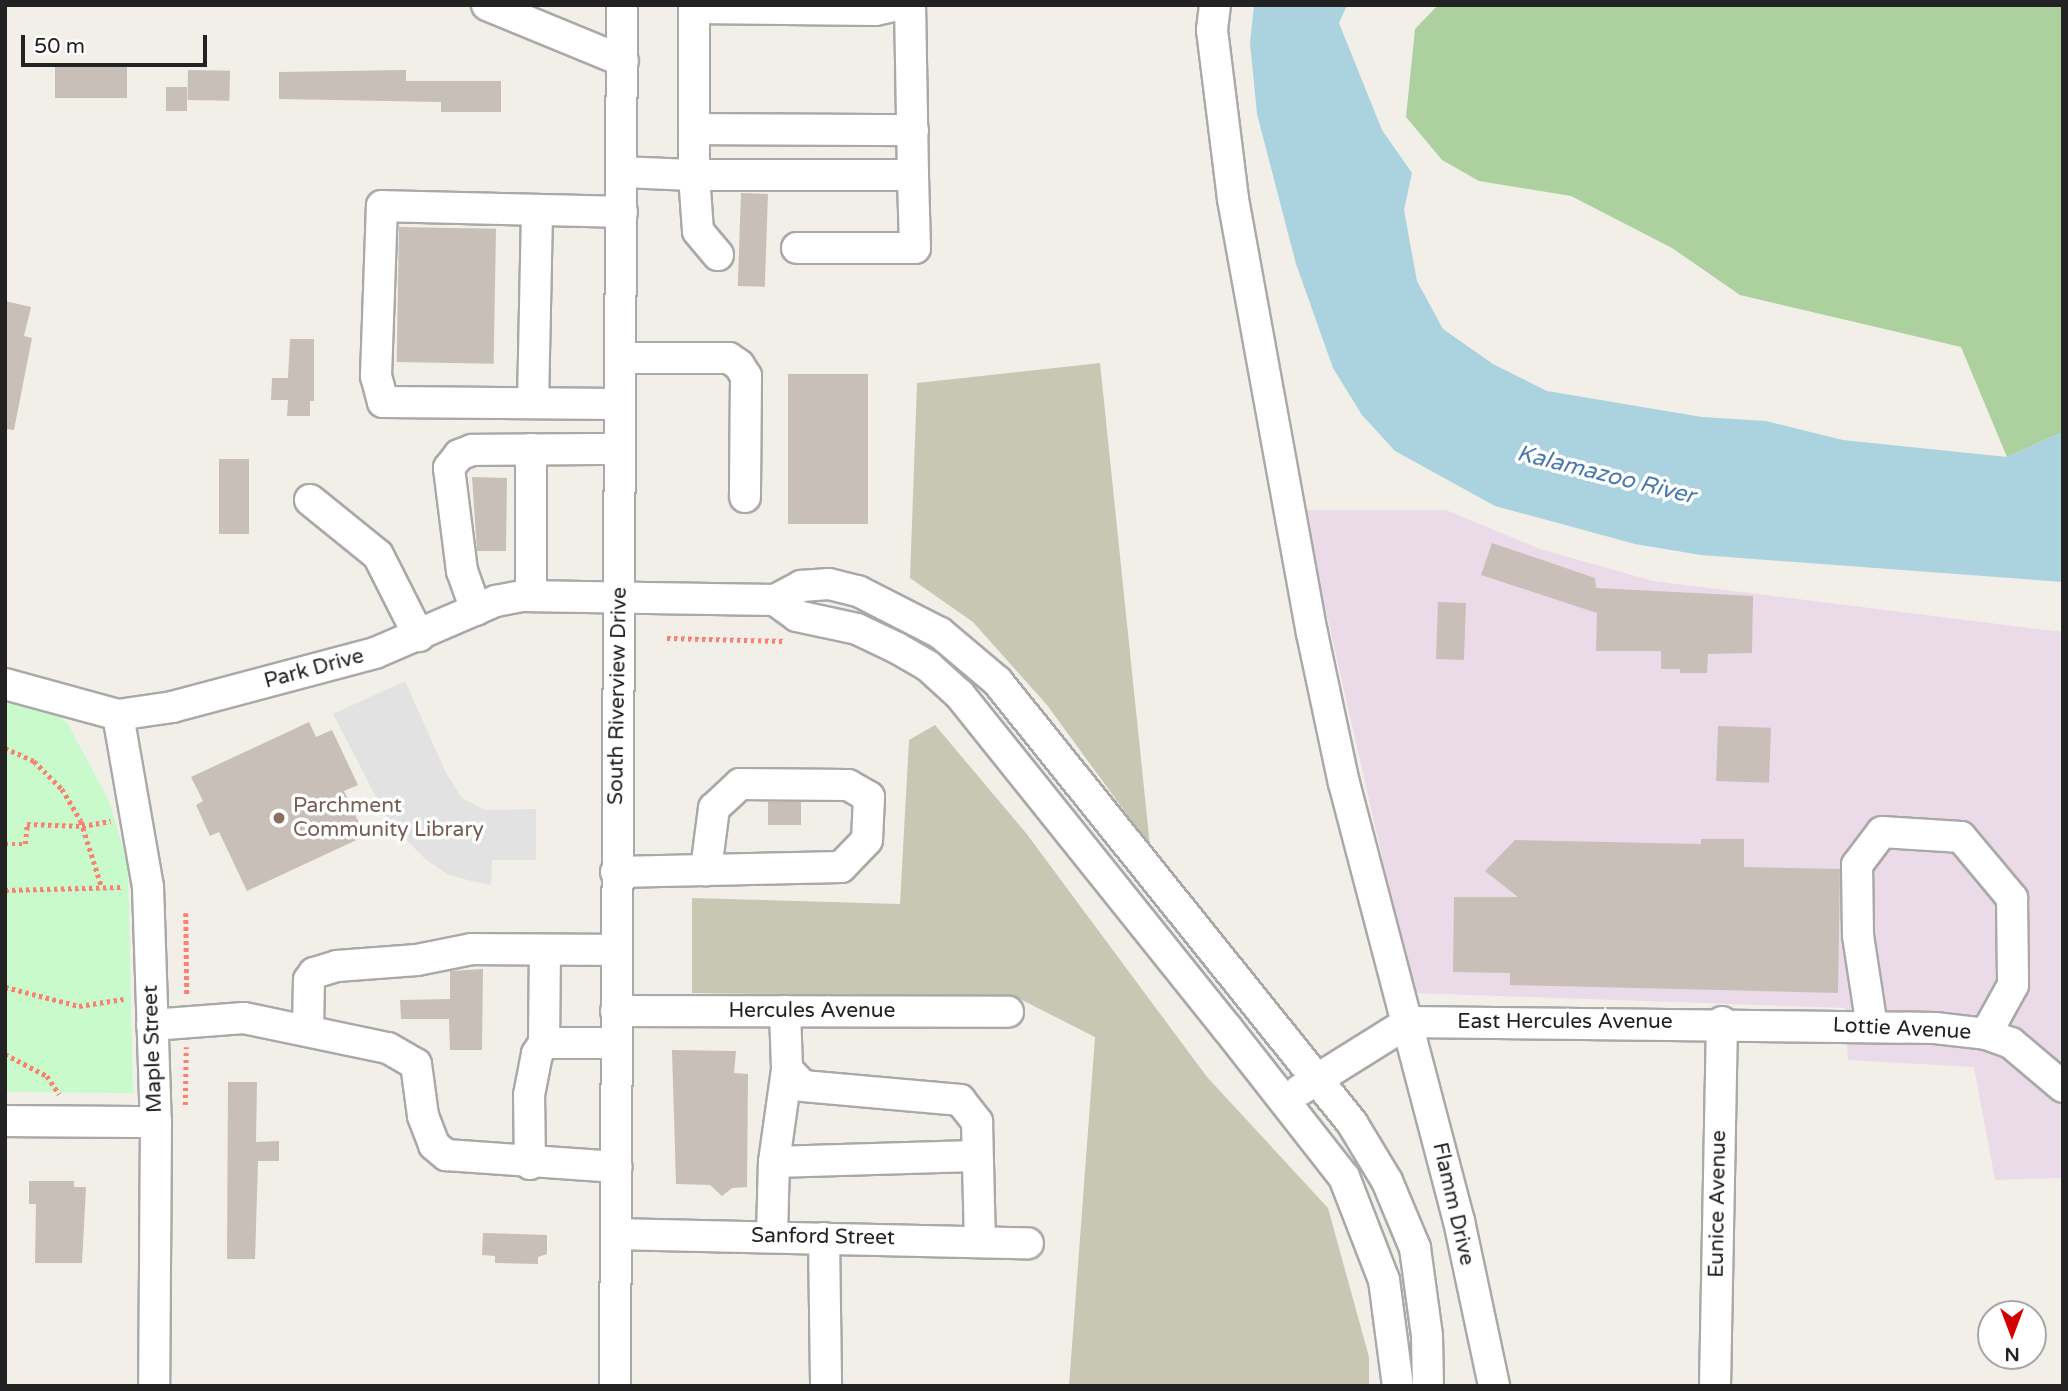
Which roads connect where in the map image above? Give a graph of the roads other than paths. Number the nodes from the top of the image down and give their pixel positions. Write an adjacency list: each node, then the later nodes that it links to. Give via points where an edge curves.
1 (622, 5): 6 (street, South Riverview Drive)
2 (898, 5): 7 (street, via 876,10 694,8)
3 (910, 5): 8 (street)
4 (1215, 5): 37 (street, Flamm Drive, via 1212,30 1233,198 1304,594 1344,783)
5 (490, 6): 6 (street)
6 (623, 61): 9 (street, South Riverview Drive)
7 (694, 129): 8 (street); 10 (street)
8 (913, 130): 11 (street)
9 (622, 172): 10 (street); 13 (street, South Riverview Drive)
10 (694, 175): 11 (street); 15 (street, via 698,231)
11 (913, 175): 14 (street, via 915,248)
12 (531, 210): 13 (street); 17 (street); 17 (street, via 382,206 376,376 383,402)
13 (622, 212): 16 (street, South Riverview Drive)
14 (797, 248)
15 (718, 255)
16 (621, 358): 18 (street, South Riverview Drive); 21 (street, via 729,358 738,365 746,376)
17 (533, 403): 18 (street)
18 (620, 404): 20 (street, South Riverview Drive)
19 (531, 449): 20 (street); 23 (street); 26 (street, via 472,450 459,455 449,468 462,571)
20 (620, 449): 24 (street, South Riverview Drive)
21 (745, 497)
22 (310, 500): 27 (street, via 379,555)
23 (531, 595): 24 (street, Park Drive); 26 (street, Park Drive)
24 (619, 597): 25 (street, Park Drive); 31 (street, South Riverview Drive)
25 (775, 600): 46 (street, via 801,586 829,584 858,591 940,633 997,681); 48 (street, via 797,616 857,629 897,648 928,666 960,695)
26 (476, 610): 27 (street, Park Drive)
27 (419, 636): 29 (street, Park Drive, via 356,659 184,704)
28 (5, 684): 29 (street, Park Drive)
29 (118, 715): 39 (street, Maple Street, via 148,887)
30 (706, 870): 30 (street, via 841,867 867,840 869,797 848,785 740,785 714,808); 31 (street)
31 (616, 872): 32 (street, South Riverview Drive)
32 (616, 950): 33 (street); 34 (street, South Riverview Drive)
33 (545, 951): 41 (street, via 472,949 314,973 309,980); 43 (street)
34 (616, 1011): 35 (street, Hercules Avenue); 44 (street, South Riverview Drive)
35 (785, 1011): 36 (street, Hercules Avenue); 45 (street)
36 (1008, 1012)
37 (1409, 1022): 38 (street, East Hercules Avenue); 46 (street); 65 (street, Flamm Drive)
38 (1722, 1022): 40 (street, Lottie Avenue); 66 (street, Eunice Avenue)
39 (152, 1025): 41 (street, via 244,1018); 50 (street, Maple Street)
40 (1872, 1027): 42 (street, Lottie Avenue); 42 (street, via 1858,935 1857,865 1882,832 1961,837 2012,898 2013,985)
41 (308, 1031): 53 (street, via 407,1055 416,1064 423,1116 434,1145 446,1155)
42 (1986, 1034): 47 (street, Lottie Avenue, via 2022,1050)
43 (544, 1043): 44 (street); 53 (street, via 537,1054 529,1095)
44 (616, 1043): 54 (street, South Riverview Drive)
45 (787, 1069): 51 (street, via 803,1086 960,1100 976,1122); 52 (street)
46 (1317, 1079): 48 (street); 64 (street, via 1352,1123 1387,1181 1415,1248 1427,1336)
47 (2063, 1087)
48 (1284, 1101): 63 (street, via 1344,1177 1384,1280)
49 (5, 1121): 50 (street)
50 (156, 1122): 60 (street, Maple Street)
51 (977, 1156): 52 (street); 58 (street)
52 (774, 1162): 56 (street)
53 (530, 1164): 54 (street)
54 (617, 1167): 55 (street, South Riverview Drive)
55 (617, 1234): 56 (street, Sanford Street); 61 (street, South Riverview Drive)
56 (772, 1236): 57 (street, Sanford Street)
57 (824, 1238): 58 (street, Sanford Street); 62 (street)
58 (979, 1241): 59 (street, Sanford Street)
59 (1028, 1242)
60 (154, 1386)
61 (615, 1386)
62 (826, 1386)
63 (1398, 1386)
64 (1427, 1386)
65 (1494, 1386)
66 (1715, 1386)

